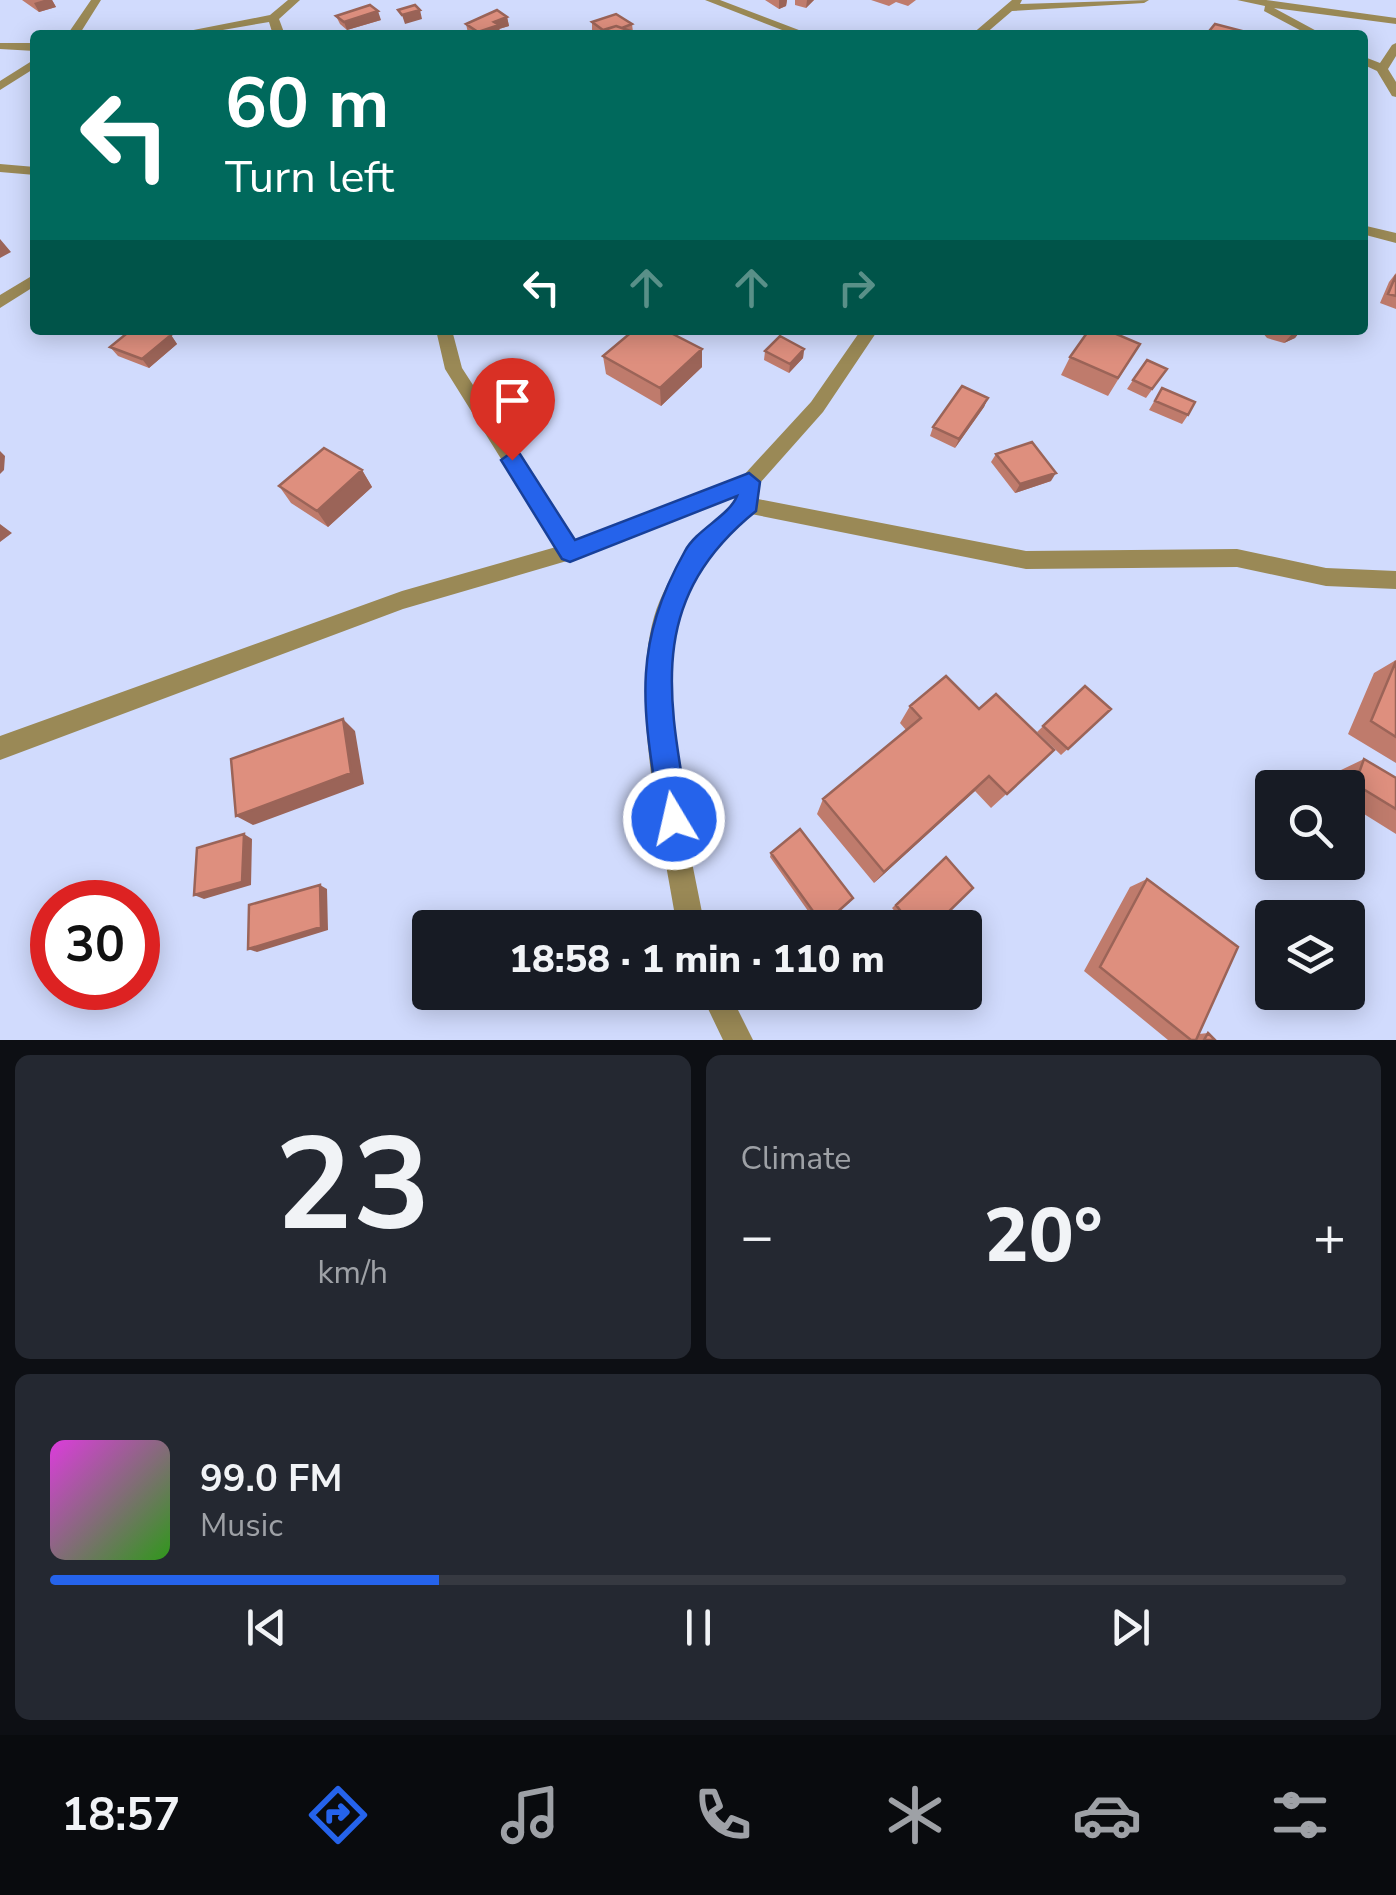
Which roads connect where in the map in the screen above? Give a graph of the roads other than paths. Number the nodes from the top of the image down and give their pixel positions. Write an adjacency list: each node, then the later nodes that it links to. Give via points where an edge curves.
1 (96, 0): 12 (street)
2 (295, 0): 10 (street)
3 (710, 0): 15 (street)
4 (1144, 0): 8 (street)
5 (1242, 0): 7 (street)
6 (1356, 0): 9 (street)
7 (1258, 3): 9 (street); 17 (street)
8 (1013, 4): 16 (street)
9 (1362, 17): 11 (street)
10 (274, 18): 13 (street); 14 (street)
11 (1396, 20)
12 (76, 30)
13 (203, 30)
14 (277, 30)
15 (792, 30)
16 (982, 30)
17 (1309, 30)
18 (0, 46): 20 (street)
19 (1396, 46): 23 (street)
20 (30, 47)
21 (1368, 62): 23 (street)
22 (30, 66): 24 (street)
23 (1382, 69): 25 (street)
24 (0, 86)
25 (1396, 94)
26 (0, 168): 27 (street)
27 (30, 171)
28 (1368, 231): 29 (street)
29 (1396, 238)
30 (30, 282): 31 (street)
31 (0, 302)
32 (445, 335): 35 (street, via 454,369)
33 (867, 335): 34 (street)
34 (748, 493): 35 (street); 36 (street, via 1026,560 1237,558 1326,577); 38 (street, via 695,554 661,632 658,711)
35 (570, 552): 37 (street, via 402,600)
36 (1396, 580)
37 (0, 748)
38 (688, 910)
39 (723, 1010): 40 (street)
40 (738, 1040)

